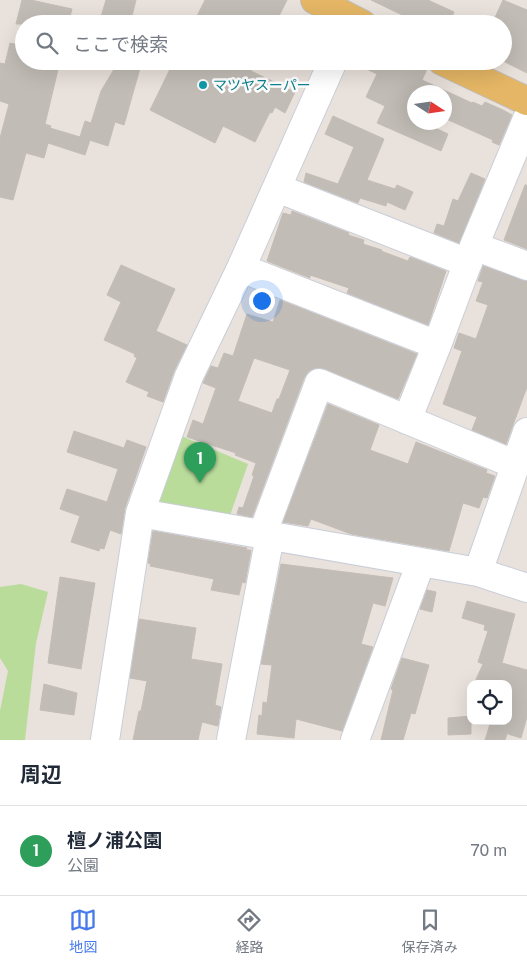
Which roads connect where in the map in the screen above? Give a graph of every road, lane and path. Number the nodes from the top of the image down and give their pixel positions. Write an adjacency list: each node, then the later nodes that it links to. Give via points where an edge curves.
1 (315, 0): 2 (main road)
2 (342, 15)
3 (329, 70): 7 (street)
4 (461, 70): 5 (main road)
5 (527, 101)
6 (527, 119): 8 (street)
7 (276, 188): 8 (street); 10 (street)
8 (471, 255): 9 (street); 11 (street)
9 (527, 266)
10 (241, 268): 11 (street); 15 (street, via 189,376)
11 (437, 345): 12 (street)
12 (407, 420): 14 (street); 16 (street, via 319,383)
13 (527, 432): 14 (street)
14 (516, 465): 18 (street)
15 (140, 513): 16 (street); 20 (street)
16 (266, 535): 17 (street); 21 (street)
17 (421, 562): 18 (street); 22 (street)
18 (478, 572): 19 (street)
19 (527, 588)
20 (105, 740)
21 (231, 740)
22 (355, 740)

